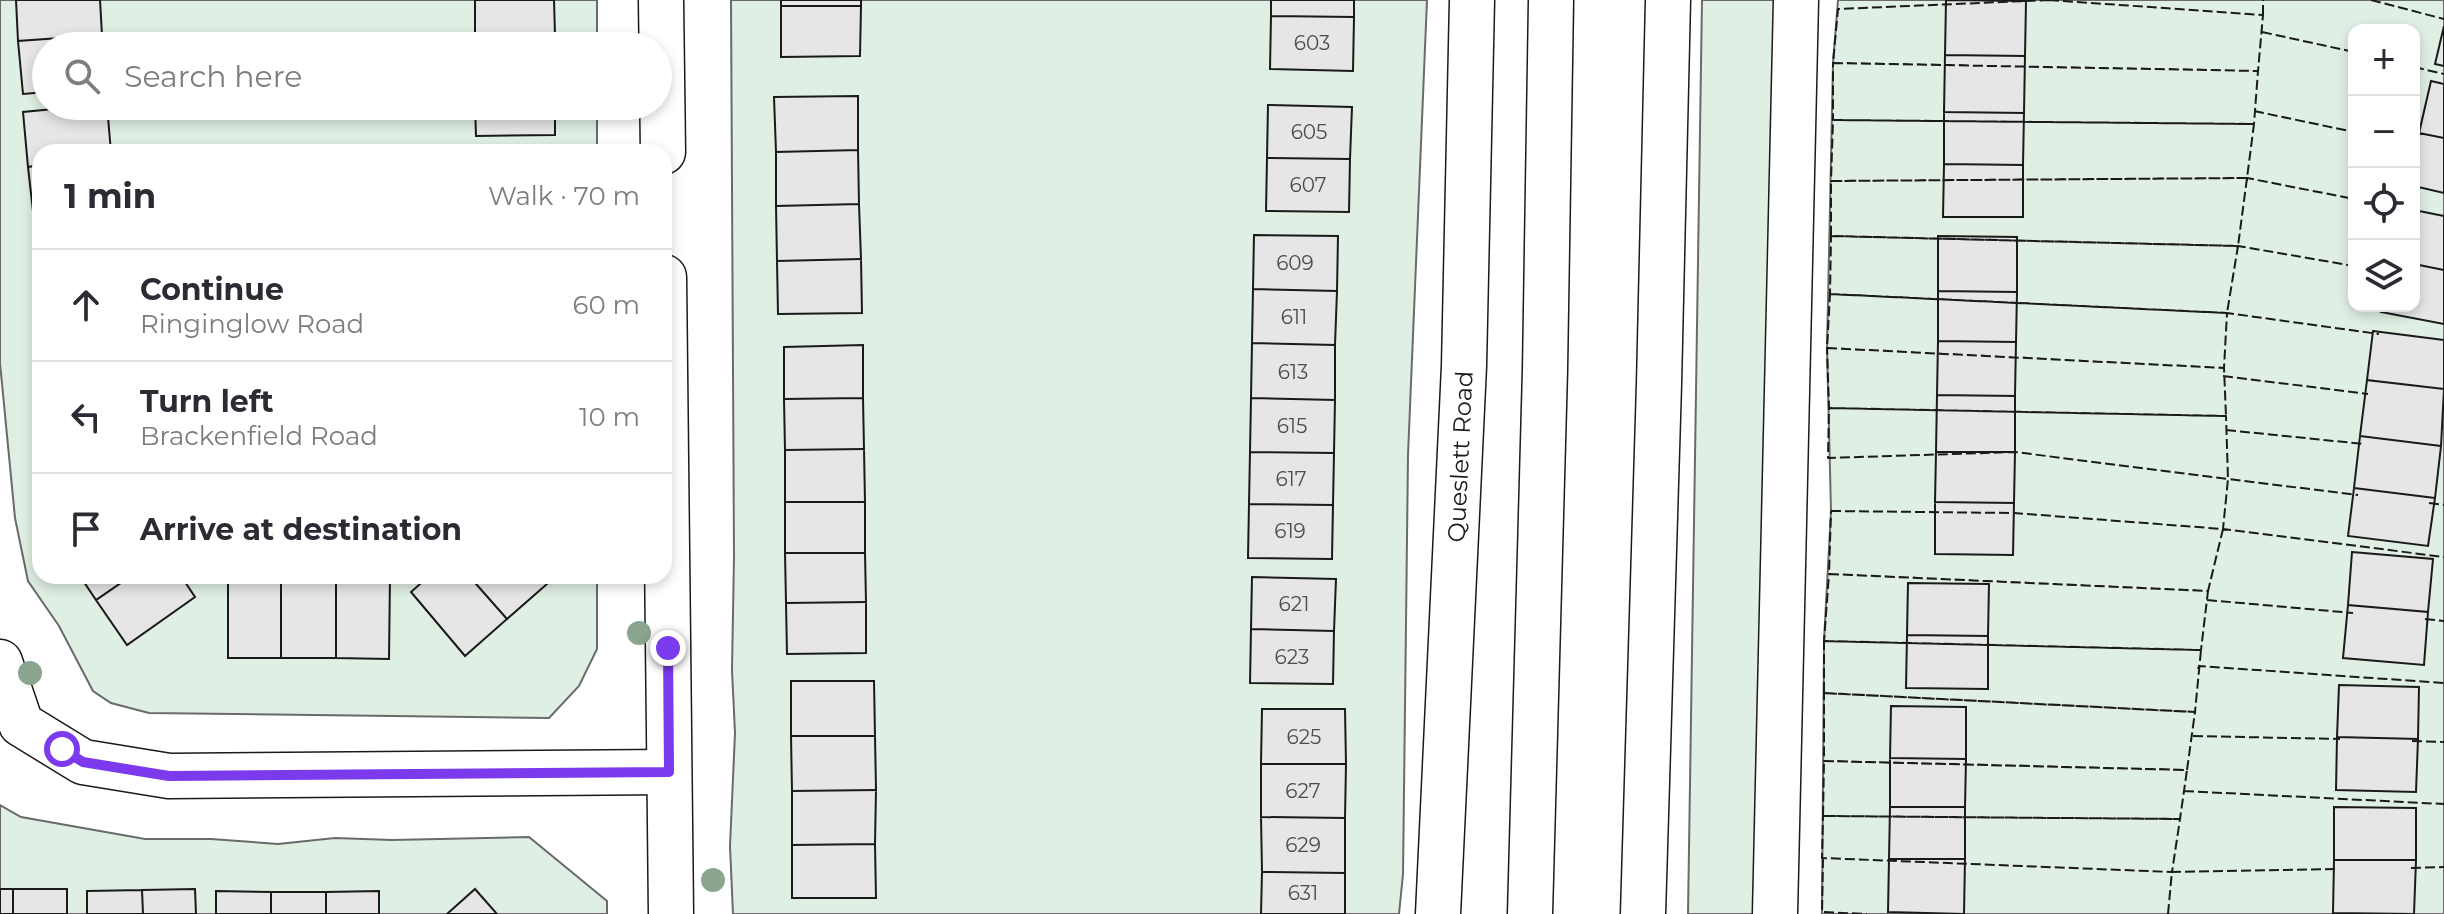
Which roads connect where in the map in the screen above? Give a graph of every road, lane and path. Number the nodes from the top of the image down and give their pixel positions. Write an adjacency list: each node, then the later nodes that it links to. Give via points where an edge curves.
1 (661, 0): 6 (main road)
2 (1472, 0): 13 (main road, Queslett Road, via 1464,366)
3 (1551, 0): 14 (main road)
4 (1668, 0): 15 (main road)
5 (1796, 0): 16 (main road)
6 (661, 32)
7 (663, 120): 8 (main road)
8 (663, 144)
9 (667, 584): 11 (main road)
10 (0, 662): 11 (main road, via 21,724 83,762 169,776)
11 (669, 772): 12 (main road)
12 (671, 914)
13 (1438, 914)
14 (1530, 914)
15 (1643, 914)
16 (1775, 914)

